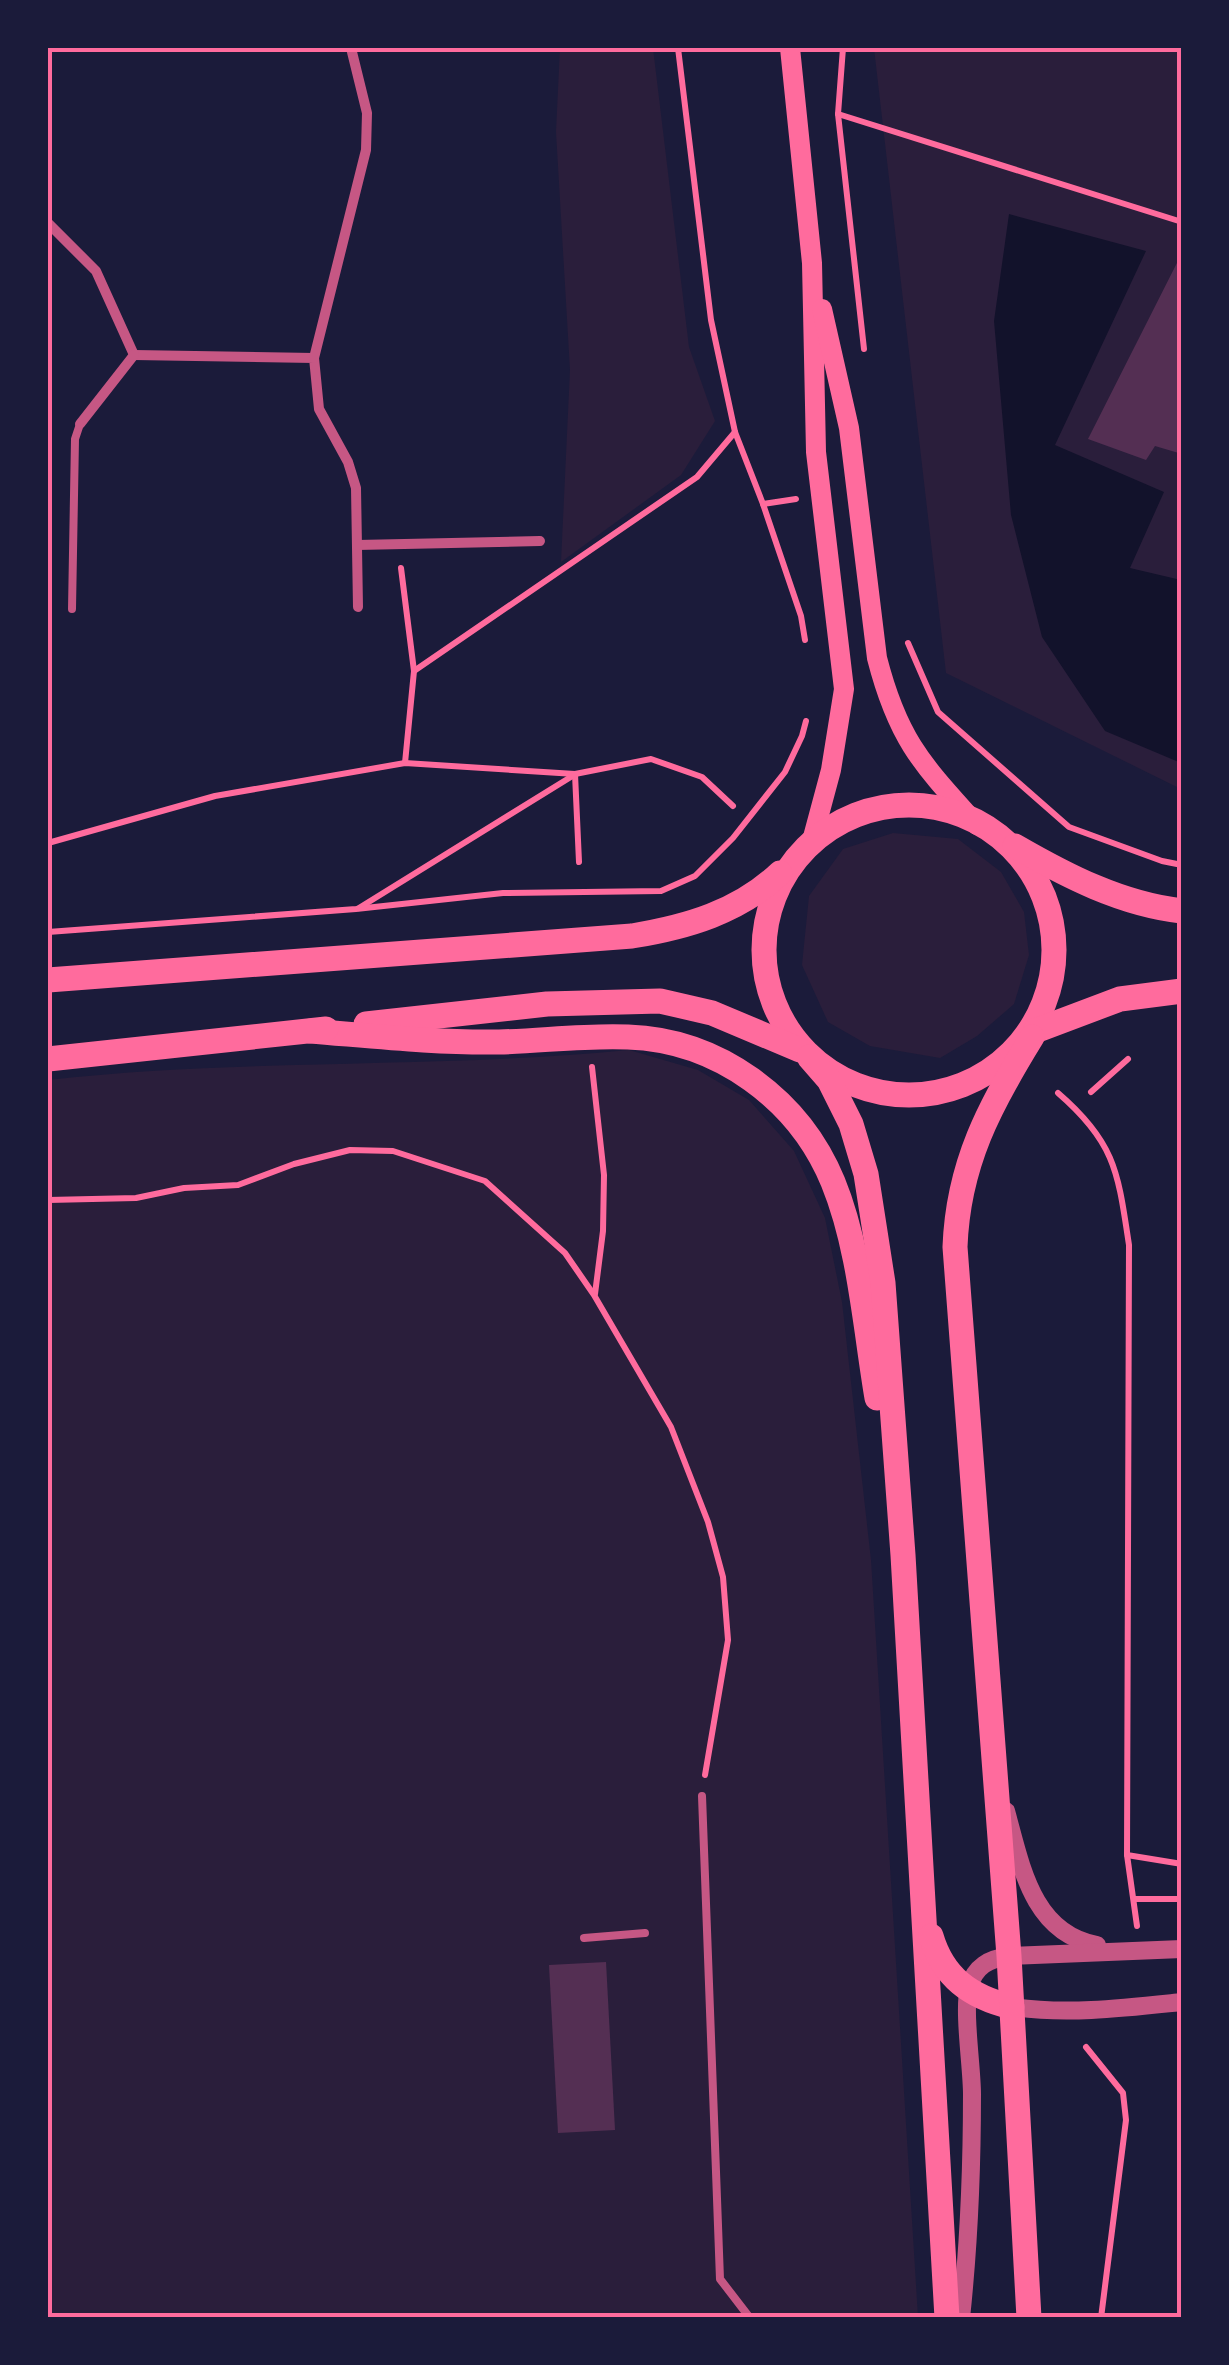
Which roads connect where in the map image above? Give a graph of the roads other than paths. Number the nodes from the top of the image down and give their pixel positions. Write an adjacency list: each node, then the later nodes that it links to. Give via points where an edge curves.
1 (351, 48): 6 (street, via 367,113 366,150)
2 (790, 48): 4 (main road)
3 (48, 224): 5 (street, via 96,271)
4 (812, 263): 12 (main road, via 848,428 886,694 916,756); 13 (main road, via 816,452 844,688)
5 (134, 355): 6 (street); 7 (street)
6 (314, 358): 9 (street, via 319,410 356,488)
7 (80, 424): 11 (lane)
8 (540, 541): 9 (street)
9 (357, 545): 10 (street)
10 (358, 607)
11 (72, 610)
12 (981, 827): 13 (main road, via 959,815 908,805 834,821); 15 (main road, via 1095,888); 19 (main road, via 1024,867 1050,915 1055,972)
13 (813, 837): 14 (main road)
14 (795, 857): 16 (main road, via 746,900 647,934); 20 (main road, via 772,903 764,960 779,1018)
15 (1182, 912)
16 (48, 980)
17 (1182, 991): 19 (main road, via 1120,998)
18 (310, 1031): 20 (main road, via 547,1004 660,1001 712,1012); 21 (main road); 22 (main road, via 436,1042 597,1036 664,1041 723,1063 780,1102 822,1156 845,1220)
19 (1034, 1034): 20 (main road, via 984,1076 934,1092 872,1090); 23 (main road, via 978,1134 956,1206)
20 (807, 1055): 22 (main road, via 851,1124 876,1222)
21 (48, 1058)
22 (903, 1555): 25 (main road)
23 (996, 1772): 29 (street, via 1039,1908 1066,1934); 30 (main road)
24 (702, 1796): 34 (lane, via 720,2278)
25 (924, 1909): 31 (main road, via 935,1950); 35 (main road)
26 (644, 1934): 27 (lane)
27 (584, 1938)
28 (1182, 1949): 29 (street)
29 (1118, 1950): 30 (street)
30 (1008, 1956): 31 (street, via 982,1965); 33 (main road)
31 (968, 1991): 33 (main road); 36 (street, via 971,2225)
32 (1182, 2002): 33 (street, via 1084,2011)
33 (1012, 2007): 37 (main road)
34 (750, 2318)
35 (947, 2318)
36 (961, 2318)
37 (1029, 2318)

